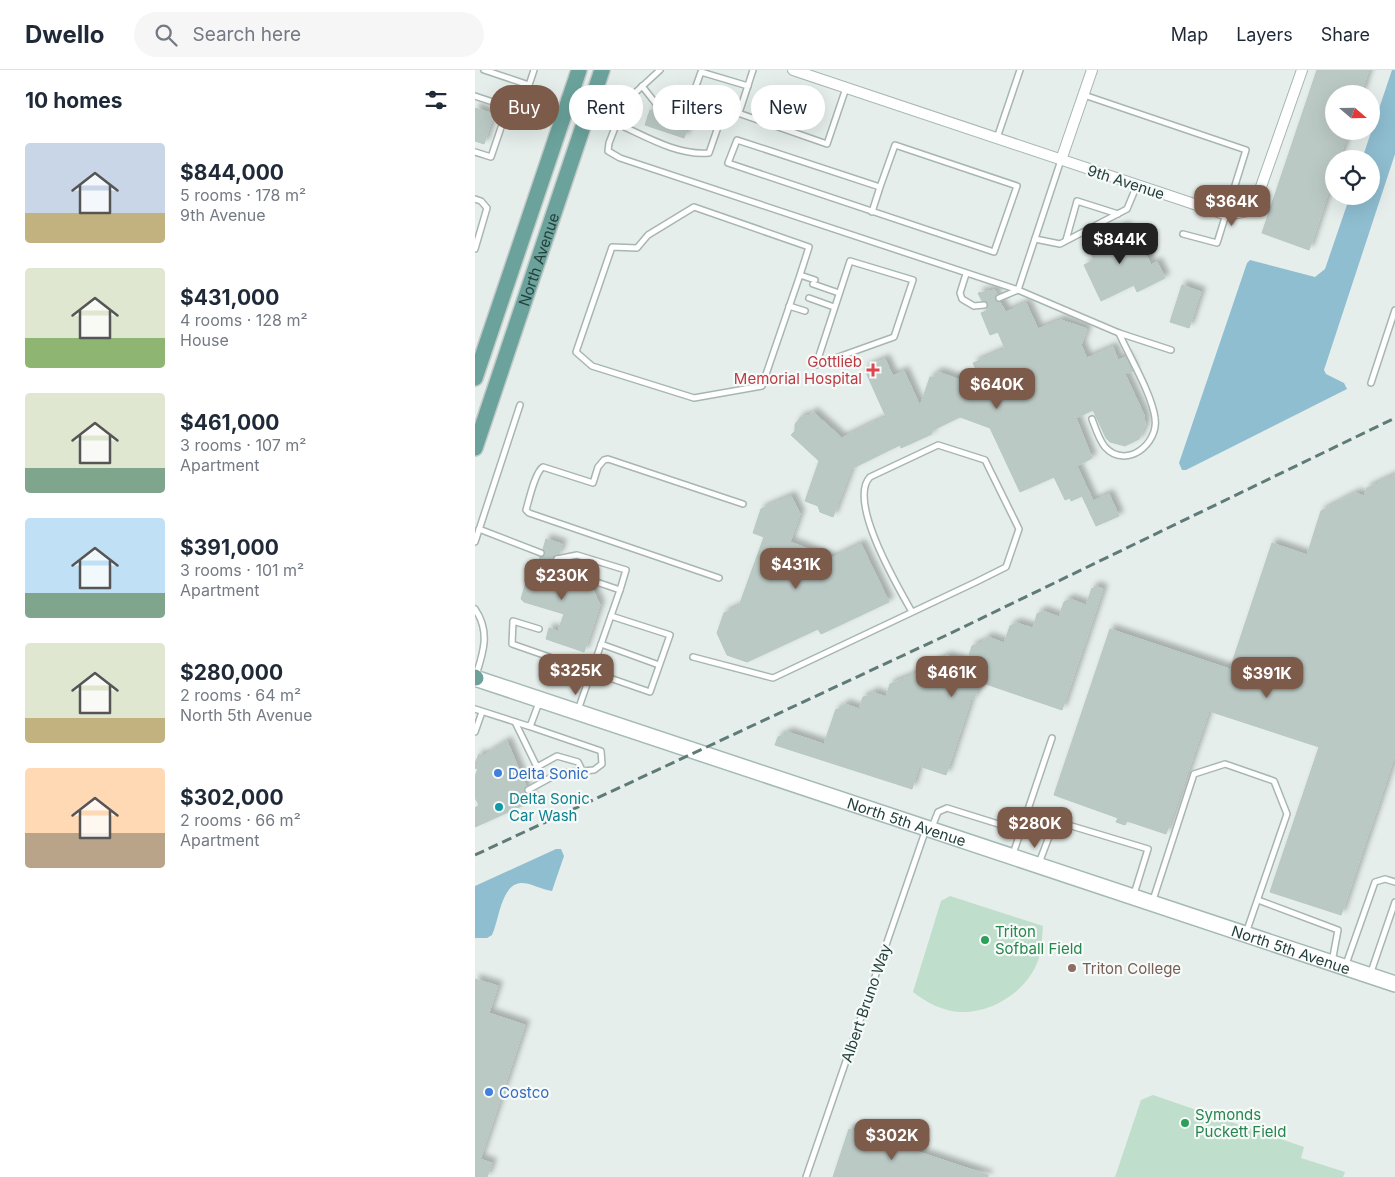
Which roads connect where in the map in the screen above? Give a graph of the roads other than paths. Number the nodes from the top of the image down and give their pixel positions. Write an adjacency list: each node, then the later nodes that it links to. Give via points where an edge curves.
1 (484, 70): 2 (lane, via 529,85)
2 (534, 70)
3 (579, 70): 49 (main road, North Avenue)
4 (602, 70): 53 (main road, North Avenue)
5 (660, 70): 11 (lane)
6 (753, 70): 13 (lane)
7 (793, 70): 15 (street, 9th Avenue)
8 (1020, 70): 22 (lane)
9 (1093, 70): 16 (street)
10 (1301, 70): 30 (street, via 1256,201 1247,211)
11 (643, 85)
12 (696, 85): 13 (lane, via 701,72)
13 (748, 86): 18 (lane)
14 (643, 87): 21 (lane, via 657,104 719,124 709,153 696,154)
15 (846, 88): 19 (lane, via 827,144); 22 (street, 9th Avenue)
16 (1084, 95): 24 (street); 30 (lane, via 1246,150)
17 (475, 96): 23 (lane, via 508,106 491,157)
18 (741, 107)
19 (741, 114)
20 (615, 130): 36 (lane, via 608,151 620,158)
21 (631, 130)
22 (997, 138): 24 (street, 9th Avenue)
23 (475, 154)
24 (1061, 160): 25 (street, 9th Avenue); 33 (lane)
25 (1137, 185): 29 (lane, via 1127,209); 30 (street, 9th Avenue)
26 (880, 188): 28 (lane); 28 (lane, via 737,140 728,163); 28 (lane, via 895,144 1017,186 994,252)
27 (475, 199): 32 (lane, via 487,208)
28 (872, 212)
29 (1118, 214): 34 (lane); 34 (lane, via 1077,201)
30 (1227, 215): 31 (lane, via 1217,243)
31 (1183, 234)
32 (477, 238): 35 (lane)
33 (1035, 239): 34 (lane, via 1060,244); 38 (lane)
34 (1066, 240)
35 (475, 249)
36 (965, 274): 38 (lane); 42 (lane, via 960,293 962,299 974,306)
37 (800, 275): 39 (lane); 43 (lane); 43 (lane, via 809,247 694,207 647,235 637,248 612,247 577,352 592,366 694,398 762,386)
38 (1017, 290): 41 (lane); 47 (lane)
39 (839, 293): 44 (lane); 44 (lane, via 850,261 913,280 894,337 816,365)
40 (809, 298): 44 (lane)
41 (999, 298)
42 (983, 305)
43 (789, 306): 46 (lane)
44 (834, 307)
45 (1395, 310): 50 (lane)
46 (805, 311)
47 (1119, 333): 48 (lane); 52 (lane, via 1152,405 1155,418 1152,438 1137,453 1120,454 1104,446)
48 (1171, 350)
49 (475, 378)
50 (1371, 383)
51 (520, 406): 55 (lane)
52 (1091, 419)
53 (475, 448)
54 (743, 504): 58 (lane, via 608,459 598,467 593,483 543,467 533,488 526,510 529,513)
55 (479, 529): 56 (lane); 57 (lane)
56 (475, 542)
57 (541, 553)
58 (719, 578)
59 (620, 590): 59 (lane, via 626,570 577,555 557,559 570,573); 62 (lane)
60 (475, 609): 68 (lane, via 483,623 485,641)
61 (912, 612): 61 (lane, via 1006,567 1019,529 985,460 938,446 867,481 864,503 868,519); 65 (lane, via 773,678)
62 (611, 616): 64 (lane); 66 (lane, via 670,635)
63 (539, 629): 67 (lane, via 513,621 512,644)
64 (601, 644): 66 (lane); 67 (lane)
65 (693, 657)
66 (659, 664): 67 (lane, via 650,692)
67 (591, 673): 72 (lane)
68 (475, 678): 69 (street, North 5th Avenue)
69 (540, 700): 72 (street, North 5th Avenue); 74 (lane, via 531,724)
70 (475, 709): 71 (lane)
71 (482, 712): 73 (lane); 75 (lane)
72 (577, 712): 79 (street, North 5th Avenue)
73 (515, 722): 74 (lane); 77 (lane, via 537,767 557,756 578,762)
74 (527, 726): 77 (lane, via 601,751 603,764)
75 (475, 732)
76 (1052, 738): 80 (lane)
77 (583, 772): 78 (lane, via 559,773)
78 (528, 790)
79 (929, 829): 80 (lane, Albert Bruno Way, via 938,812 947,808); 81 (street, North 5th Avenue); 92 (lane, Albert Bruno Way)
80 (1021, 830): 81 (lane)
81 (1012, 857): 82 (street, North 5th Avenue)
82 (1039, 866): 84 (street, North 5th Avenue); 84 (lane, via 1055,821 1148,849)
83 (1395, 882): 89 (lane, via 1385,879 1375,882)
84 (1133, 897): 87 (street, North 5th Avenue)
85 (1258, 900): 87 (lane, via 1287,814 1274,781 1225,764 1195,774); 88 (lane); 89 (lane, via 1338,930)
86 (1395, 902): 90 (lane)
87 (1152, 903): 88 (street, North 5th Avenue)
88 (1246, 934): 89 (street, North 5th Avenue)
89 (1338, 965): 90 (street, North 5th Avenue)
90 (1370, 976): 91 (street, North 5th Avenue)
91 (1395, 984)
92 (806, 1177)

